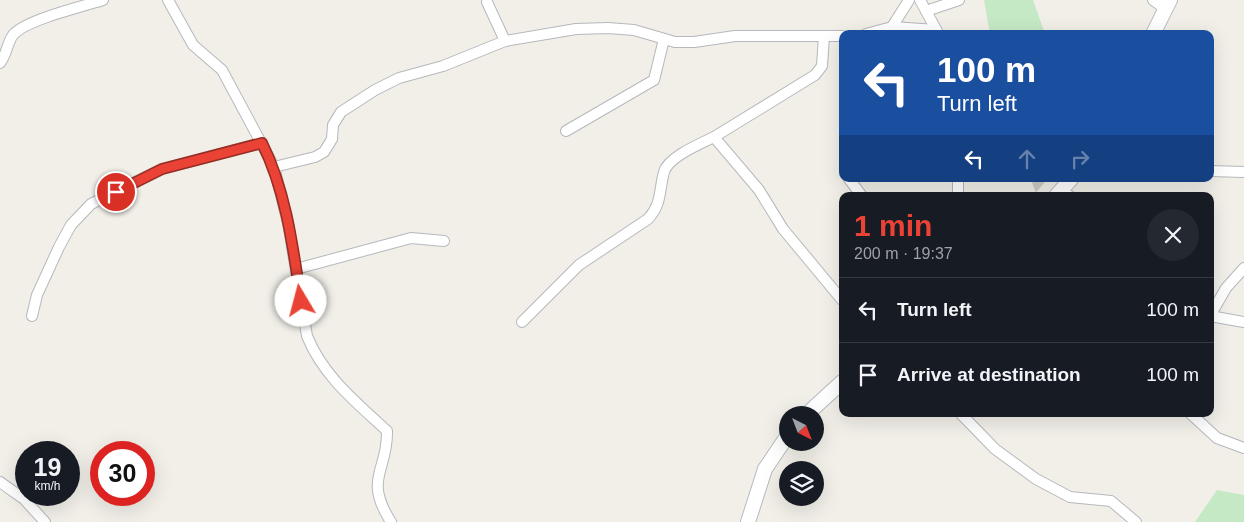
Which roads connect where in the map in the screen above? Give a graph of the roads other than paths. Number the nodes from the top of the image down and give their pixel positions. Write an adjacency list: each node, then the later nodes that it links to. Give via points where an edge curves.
1 (104, 0): 19 (street, via 23,28 14,34)
2 (168, 0): 22 (street, via 193,45 222,70)
3 (909, 0): 10 (street)
4 (920, 0): 9 (street)
5 (959, 0): 9 (street)
6 (1153, 0): 8 (street)
7 (487, 2): 18 (street)
8 (1167, 5): 14 (main road)
9 (926, 11): 13 (street)
10 (892, 27): 11 (street); 12 (street)
11 (881, 30)
12 (919, 30)
13 (936, 30)
14 (1155, 30)
15 (824, 36): 16 (street); 17 (street, via 735,36 694,42); 21 (street, via 822,66 815,75)
16 (839, 36)
17 (664, 39): 18 (street, via 634,30 608,28 576,29); 20 (street, via 654,80)
18 (506, 41): 23 (street, via 375,90 342,112 333,125 332,139 324,152)
19 (0, 63)
20 (566, 131)
21 (714, 137): 31 (street, via 760,190 783,229); 35 (street, via 670,163 664,171 656,210 648,219 579,265)
22 (262, 143): 23 (street); 33 (street, via 162,169 91,204 71,225 59,247 37,295)
23 (274, 167): 30 (street)
24 (1214, 171): 25 (street)
25 (1244, 172)
26 (851, 182): 27 (street)
27 (859, 192)
28 (444, 242): 30 (street, via 411,238)
29 (1244, 268): 32 (street, via 1226,288)
30 (296, 269): 45 (street, via 307,336 313,351 330,376 387,431 376,485)
31 (839, 296)
32 (1214, 309)
33 (32, 316)
34 (1214, 317): 36 (street)
35 (522, 322)
36 (1244, 322)
37 (839, 385): 38 (main road)
38 (816, 406)
39 (965, 417): 47 (street, via 994,449 1036,479 1070,497 1112,501)
40 (1194, 417): 42 (street, via 1217,438)
41 (779, 447): 46 (main road, via 765,470)
42 (1244, 448)
43 (0, 482): 44 (street, via 24,498)
44 (45, 522)
45 (391, 522)
46 (748, 522)
47 (1136, 522)

